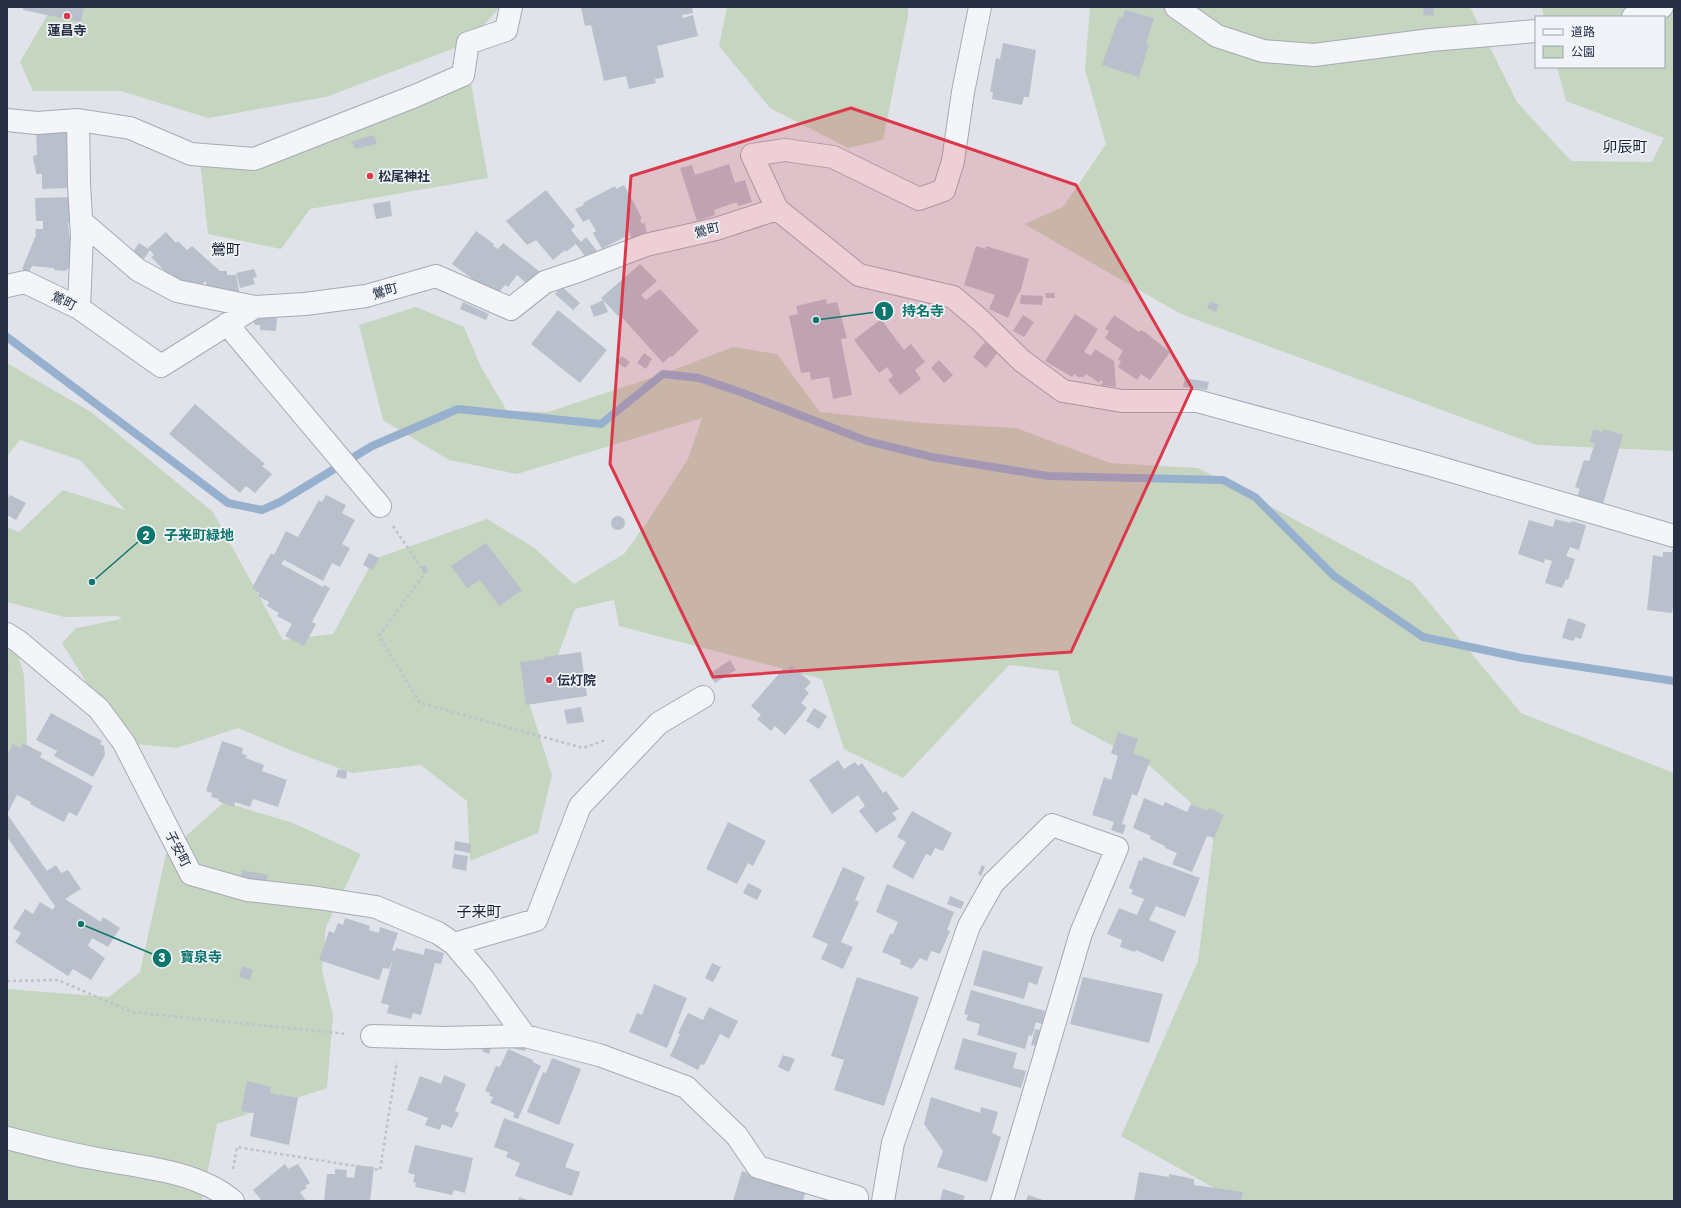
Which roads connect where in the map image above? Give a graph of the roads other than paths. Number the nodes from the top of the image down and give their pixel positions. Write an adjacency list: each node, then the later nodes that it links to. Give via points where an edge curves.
1 (511, 7): 8 (street, via 506,30 468,43 464,75 254,159 191,154 130,128)
2 (980, 7): 9 (street, via 963,92 953,161 944,190 919,199 832,157 785,150 752,155)
3 (1176, 7): 6 (street, via 1217,36 1262,51 1314,54)
4 (1662, 7): 5 (street)
5 (1636, 16)
6 (1535, 31)
7 (7, 120): 8 (street, via 37,123)
8 (78, 120): 10 (street)
9 (777, 209): 12 (street, 鶯町, via 716,229 646,245 545,282 511,309 436,276 366,296); 16 (street, via 859,275 953,297 1022,361 1064,391 1122,401 1197,401 1427,464)
10 (81, 221): 12 (street, via 138,270 177,292); 13 (street)
11 (7, 286): 13 (street, 鶯町, via 25,282)
12 (255, 307): 14 (street, 鶯町)
13 (79, 308): 14 (street, 鶯町, via 161,366)
14 (227, 324): 15 (street)
15 (380, 506)
16 (1674, 536)
17 (7, 634): 19 (street, 子安町, via 99,709 124,743 191,874 247,890 376,907 438,934)
18 (703, 697): 19 (street, via 659,723 580,806 536,920)
19 (454, 944): 21 (street, 子安町, via 482,977)
20 (372, 1036): 21 (street)
21 (525, 1036): 24 (street, via 599,1055 686,1087 737,1136 758,1166 857,1197)
22 (7, 1138): 23 (street, via 91,1158 188,1176)
23 (233, 1201)
24 (857, 1201)
25 (883, 1201): 26 (street, via 893,1143 969,926 993,884 1052,825 1117,848 1081,933)
26 (1002, 1201)

